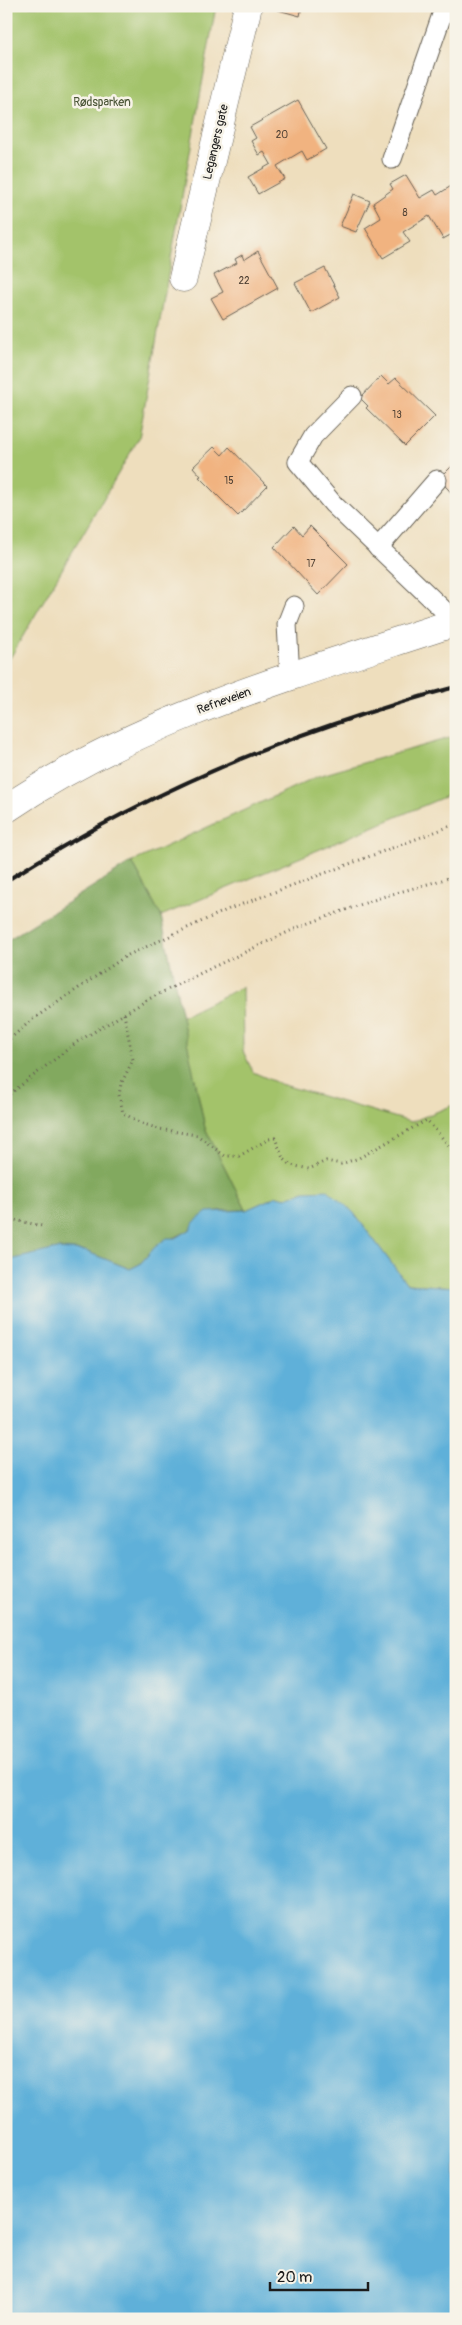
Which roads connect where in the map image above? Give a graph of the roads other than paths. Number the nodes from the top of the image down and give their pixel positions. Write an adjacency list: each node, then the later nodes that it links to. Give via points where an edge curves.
1 (248, 6): 4 (street, Legangers gate)
2 (445, 6): 3 (lane)
3 (392, 159)
4 (183, 278)
5 (352, 396): 7 (lane, via 313,436 298,462 333,504)
6 (438, 480): 7 (lane)
7 (378, 548): 9 (lane)
8 (294, 606): 10 (lane, via 287,624)
9 (456, 622): 10 (street, Refneveien)
10 (290, 677): 11 (street, Refneveien, via 158,725 50,782)
11 (6, 810)

